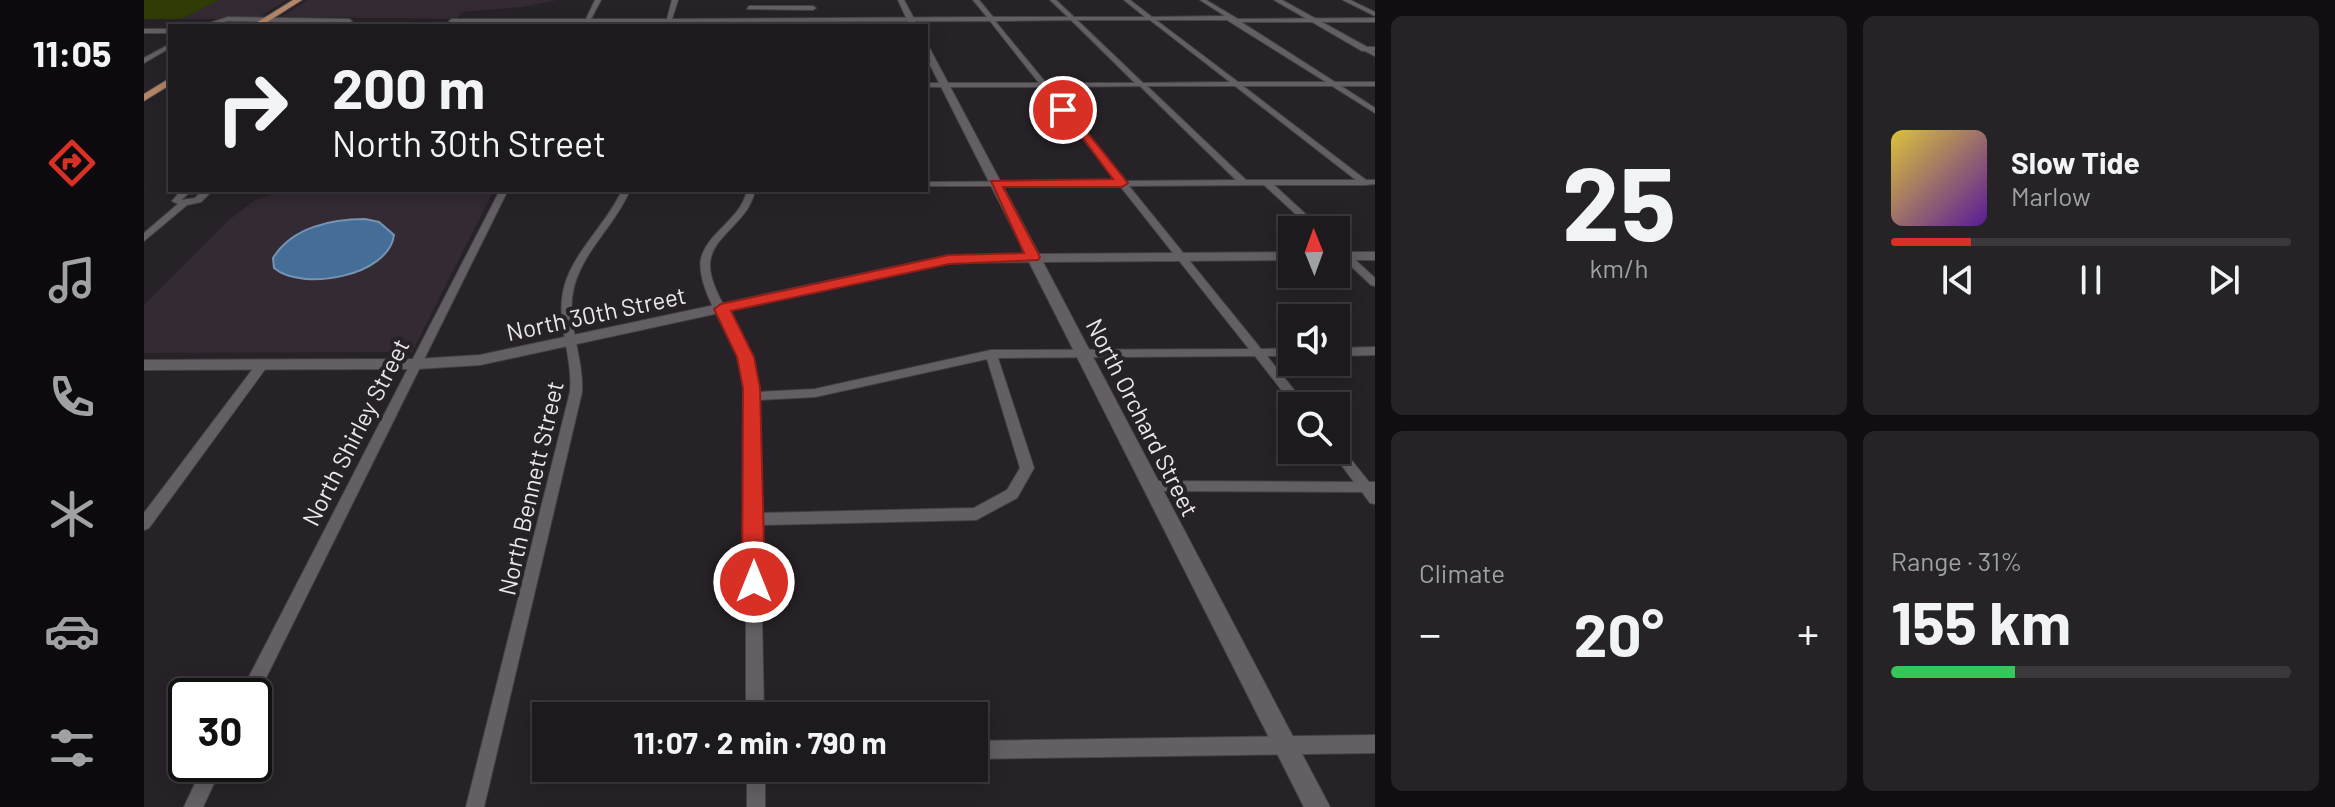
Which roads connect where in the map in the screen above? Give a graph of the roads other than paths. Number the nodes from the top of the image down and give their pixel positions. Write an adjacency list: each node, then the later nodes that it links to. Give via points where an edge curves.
1 (298, 0): 13 (main road)
2 (598, 0): 31 (street)
3 (675, 0): 26 (street)
4 (749, 0): 14 (street)
5 (811, 0): 15 (street)
6 (901, 0): 28 (street)
7 (976, 0): 25 (street)
8 (1053, 0): 18 (street)
9 (1127, 0): 19 (street)
10 (1203, 0): 20 (street)
11 (1277, 0): 21 (street)
12 (1346, 0): 16 (street)
13 (288, 3): 17 (main road)
14 (749, 8): 15 (street); 32 (street)
15 (813, 8): 24 (street)
16 (1375, 17): 21 (street)
17 (266, 19): 22 (street); 29 (street); 30 (main road)
18 (1074, 20): 19 (street); 25 (street); 40 (street)
19 (1152, 20): 20 (street); 41 (street)
20 (1234, 20): 21 (street); 42 (street)
21 (1312, 20): 36 (street)
22 (349, 21)
23 (452, 21): 31 (street)
24 (816, 21): 27 (street); 32 (street)
25 (992, 21): 28 (street); 46 (street)
26 (668, 23): 31 (street); 32 (street)
27 (831, 23): 28 (street)
28 (912, 23)
29 (207, 24)
30 (258, 24)
31 (586, 24)
32 (748, 24)
33 (144, 31): 34 (street)
34 (168, 31)
35 (168, 47): 38 (street)
36 (1372, 51)
37 (928, 53): 45 (street, North Orchard Street)
38 (144, 61)
39 (168, 84): 47 (main road)
40 (1141, 84): 41 (street); 46 (street); 52 (street)
41 (1236, 84): 42 (street); 54 (street)
42 (1333, 84): 43 (street); 48 (street)
43 (1375, 84)
44 (928, 85): 45 (street)
45 (945, 85): 46 (street); 50 (street, North Orchard Street)
46 (1044, 85): 51 (street)
47 (144, 98)
48 (1375, 111)
49 (1375, 182): 54 (street)
50 (995, 183): 51 (street); 55 (street); 65 (street, North Orchard Street)
51 (1122, 183): 52 (street); 66 (street)
52 (1244, 183): 53 (street)
53 (1267, 183): 54 (street); 60 (street)
54 (1365, 183)
55 (928, 184)
56 (503, 192): 77 (street, North Shirley Street)
57 (625, 192): 70 (street, North Bennett Street, via 573,275 566,307)
58 (751, 192): 69 (street, via 748,205 714,240 705,258 706,278)
59 (184, 203): 61 (street)
60 (1303, 216)
61 (144, 238)
62 (1350, 254): 64 (street)
63 (1278, 256): 66 (street, North 30th Street)
64 (1375, 256)
65 (1033, 257): 66 (street, North 30th Street); 69 (street, North 30th Street, via 949,259); 72 (street, North Orchard Street)
66 (1181, 257): 73 (street)
67 (1350, 262): 68 (street)
68 (1375, 283)
69 (721, 309): 70 (street, North 30th Street); 81 (street, via 745,357)
70 (572, 342): 77 (street, North 30th Street, via 495,358); 96 (street, North Bennett Street, via 578,366 576,392)
71 (1375, 351): 75 (street)
72 (1083, 352): 73 (street); 76 (street); 83 (street, North Orchard Street)
73 (1258, 352): 74 (street); 80 (street)
74 (1278, 352)
75 (1350, 352)
76 (991, 354): 81 (street, via 815,393); 86 (street, via 1027,468 1012,494 998,505 961,516)
77 (417, 364): 79 (street, North 30th Street); 88 (street, North Shirley Street)
78 (144, 365): 79 (street, North 30th Street)
79 (262, 365): 87 (street)
80 (1290, 392)
81 (752, 396): 86 (street)
82 (1349, 464): 84 (street)
83 (1152, 486): 84 (street); 91 (street, North Orchard Street)
84 (1370, 487): 85 (street)
85 (1375, 499)
86 (754, 519): 89 (street)
87 (144, 524)
88 (257, 678)
89 (755, 702)
90 (1375, 744): 91 (street)
91 (1285, 745): 92 (street); 98 (street, North Orchard Street)
92 (988, 750)
93 (205, 782): 95 (street)
94 (756, 782): 97 (street)
95 (193, 807)
96 (475, 807)
97 (756, 807)
98 (1317, 807)

